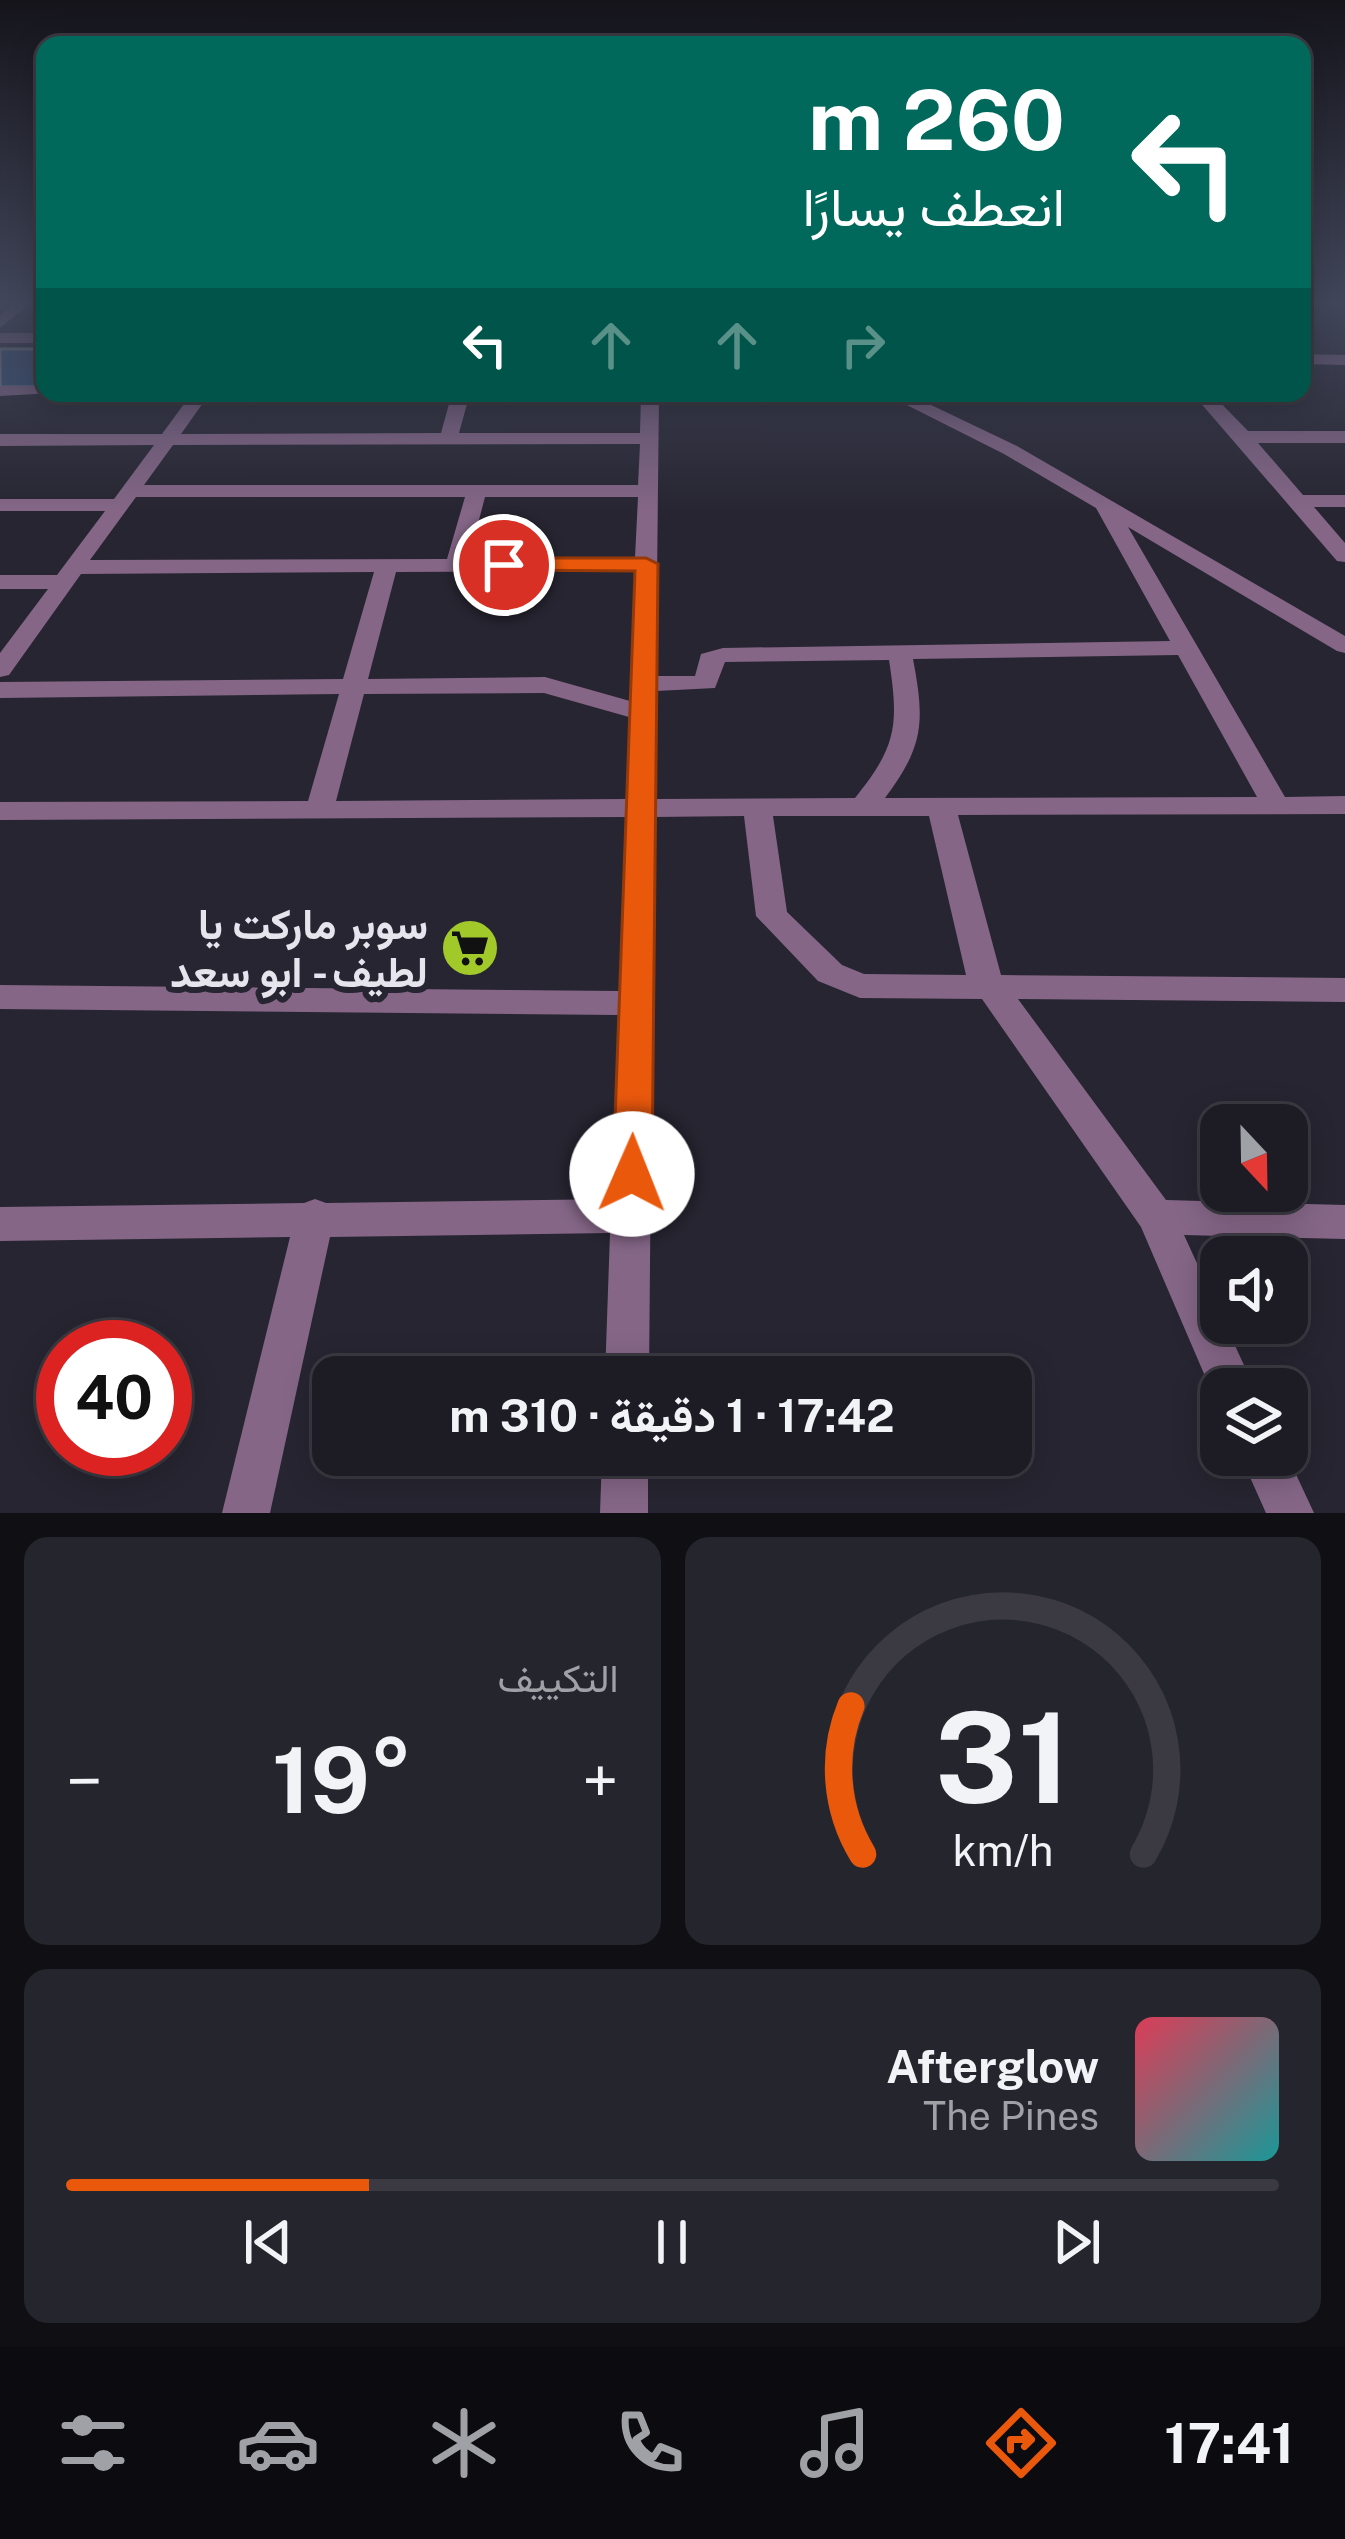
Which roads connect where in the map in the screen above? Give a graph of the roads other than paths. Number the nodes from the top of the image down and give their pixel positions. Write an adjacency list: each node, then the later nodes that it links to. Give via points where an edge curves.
1 (0, 391): 2 (street)
2 (36, 391)
3 (195, 402): 13 (street)
4 (459, 402): 14 (street)
5 (650, 402): 10 (street)
6 (910, 402): 18 (street)
7 (1210, 402): 8 (street)
8 (1243, 437): 9 (street); 20 (street)
9 (1345, 437)
10 (648, 438): 14 (street); 16 (street)
11 (0, 440): 12 (street)
12 (24, 440): 13 (street); 15 (street)
13 (169, 440): 14 (street); 19 (street)
14 (448, 440)
15 (0, 467)
16 (649, 491): 17 (street); 24 (street)
17 (476, 494): 19 (street); 25 (street)
18 (1100, 496): 29 (street, via 1241,590); 30 (street)
19 (126, 498): 22 (street); 27 (street)
20 (1299, 501): 21 (street); 23 (street)
21 (1345, 501)
22 (0, 505)
23 (1345, 556)
24 (646, 564): 25 (street); 35 (street)
25 (456, 565): 26 (street)
26 (387, 566): 27 (street); 33 (street)
27 (70, 574): 28 (street); 32 (street)
28 (0, 582)
29 (1345, 646)
30 (1184, 648): 31 (street); 36 (street)
31 (900, 655): 35 (street, via 715,656 706,683); 40 (street, via 910,736)
32 (0, 670)
33 (354, 686): 34 (street); 35 (street, via 545,685); 42 (street)
34 (0, 690)
35 (643, 699): 41 (street)
36 (1275, 804): 37 (street); 38 (street)
37 (941, 805): 40 (street); 44 (street)
38 (1345, 805)
39 (757, 806): 40 (street); 41 (street); 44 (street, via 772,916 830,973 860,986)
40 (865, 806)
41 (639, 808): 42 (street); 47 (street)
42 (320, 809): 43 (street)
43 (0, 811)
44 (990, 990): 45 (street); 50 (street)
45 (1345, 991)
46 (0, 997): 47 (street)
47 (637, 1003): 49 (street)
48 (315, 1216): 49 (street); 52 (street); 57 (street)
49 (632, 1216): 53 (street)
50 (1156, 1217): 51 (street); 54 (street)
51 (1345, 1222)
52 (0, 1224)
53 (628, 1356)
54 (1224, 1368)
55 (625, 1476): 58 (street)
56 (1273, 1476): 59 (street)
57 (247, 1513)
58 (624, 1513)
59 (1290, 1513)

